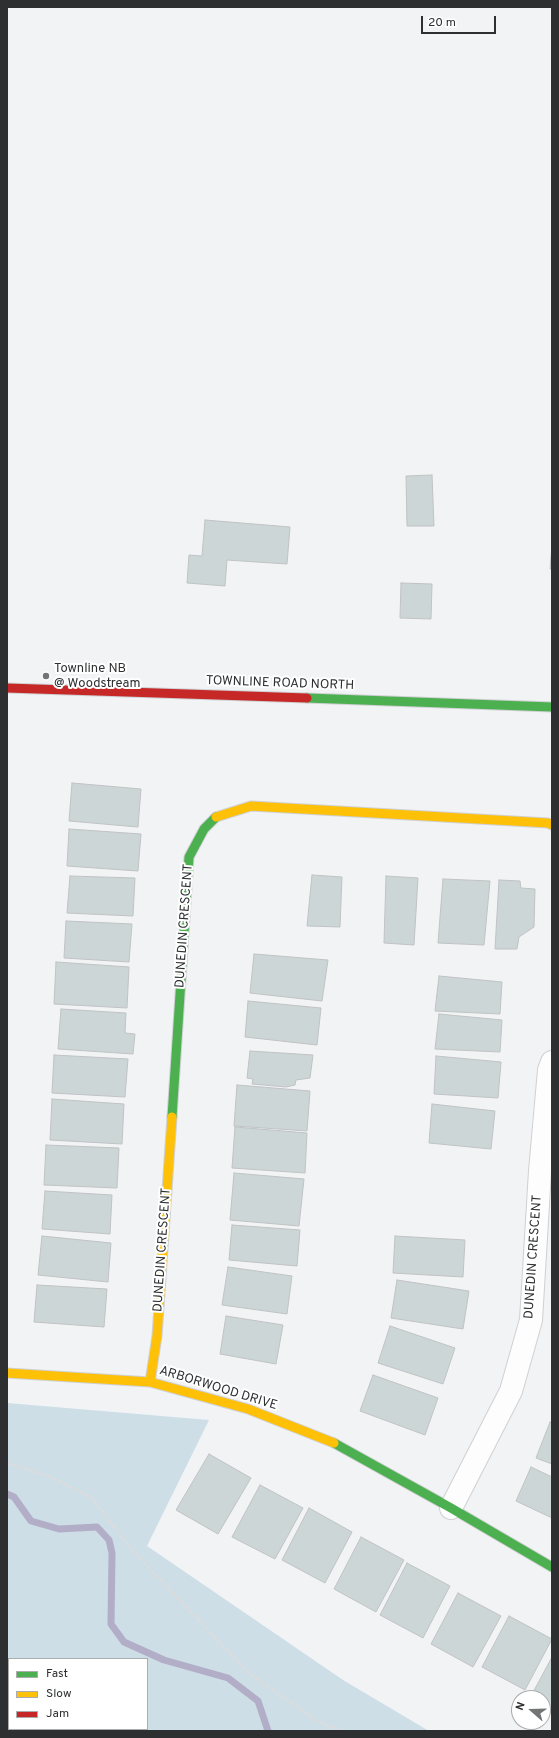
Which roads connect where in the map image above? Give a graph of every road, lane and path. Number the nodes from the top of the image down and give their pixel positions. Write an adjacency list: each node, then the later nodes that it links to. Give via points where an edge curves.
1 (7, 688): 2 (street, TOWNLINE ROAD NORTH)
2 (552, 706)
3 (552, 825): 6 (street, DUNEDIN CRESCENT, via 251,806 216,817 204,829 189,857 157,1336)
4 (552, 1062): 8 (street, DUNEDIN CRESCENT, via 541,1163 531,1320 511,1391)
5 (7, 1373): 6 (street, ARBORWOOD DRIVE)
6 (150, 1382): 8 (street, ARBORWOOD DRIVE, via 248,1409 330,1441)
7 (7, 1463): 10 (path, via 48,1476 92,1498 131,1549 250,1674 316,1720)
8 (451, 1508): 9 (street, ARBORWOOD DRIVE)
9 (552, 1567)
10 (342, 1731)

